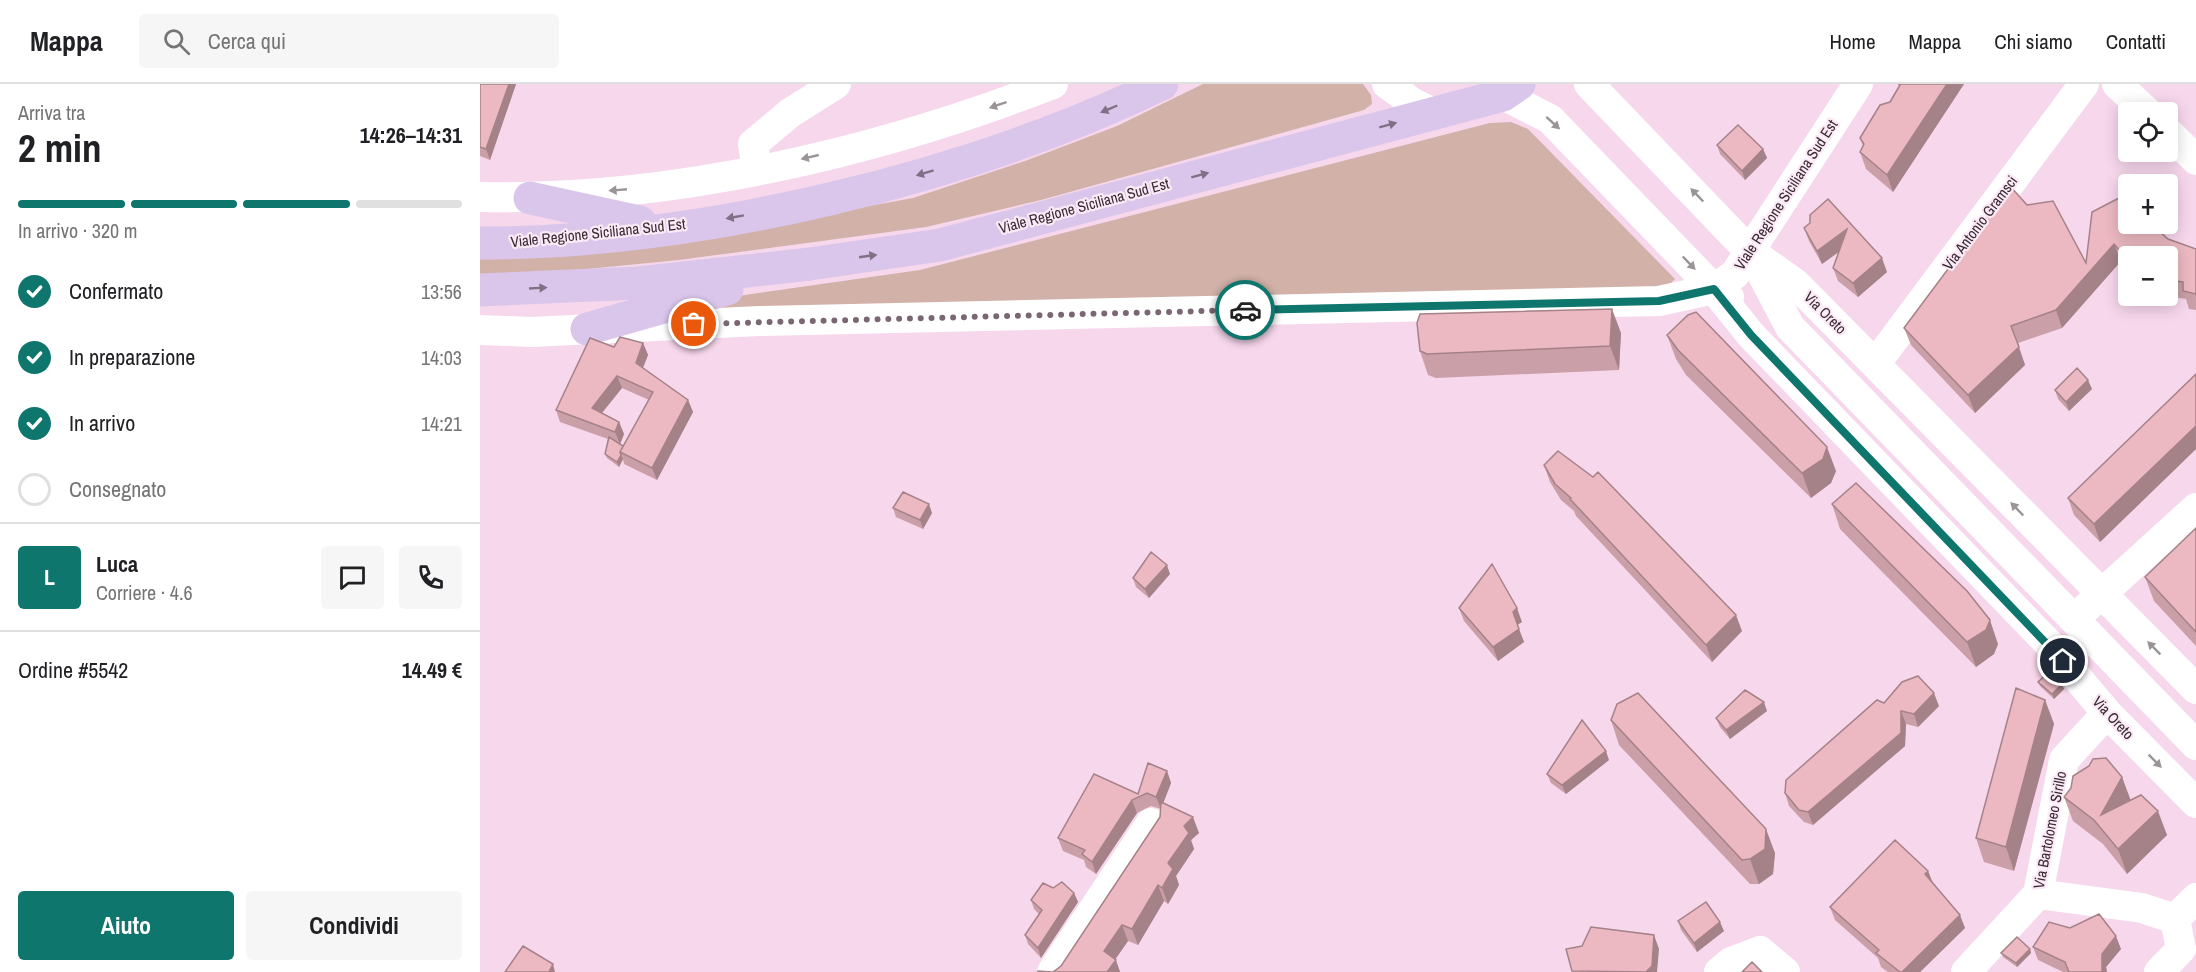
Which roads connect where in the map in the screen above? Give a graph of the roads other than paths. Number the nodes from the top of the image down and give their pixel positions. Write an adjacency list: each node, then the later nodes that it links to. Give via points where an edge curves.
1 (836, 84): 14 (street, via 790,113 753,144)
2 (1053, 84): 14 (street, one-way to 14, via 1000,105 891,137)
3 (1162, 84): 17 (main road, Viale Regione Siciliana Sud Est, one-way to 17, via 1017,144 908,178 783,208)
4 (1387, 84): 11 (street)
5 (1589, 84): 19 (street, one-way to 5)
6 (1858, 84): 19 (street, Viale Regione Siciliana Sud Est, via 1820,129)
7 (2084, 84): 26 (street, Via Antonio Gramsci)
8 (2117, 84): 10 (street)
9 (1511, 89): 11 (main road, Viale Regione Siciliana Sud Est); 21 (street, one-way to 21, via 1550,119)
10 (2136, 102)
11 (1433, 113): 20 (main road, Viale Regione Siciliana Sud Est, one-way to 11, via 940,245)
12 (2178, 142): 13 (street)
13 (2196, 160)
14 (757, 169): 16 (street, one-way to 16, via 642,188)
15 (480, 197): 16 (street)
16 (530, 198): 17 (main road)
17 (668, 228): 18 (main road, Viale Regione Siciliana Sud Est)
18 (480, 243)
19 (1751, 253): 21 (street, Viale Regione Siciliana Sud Est, via 1735,274); 23 (street); 26 (street, Via Oreto, via 1796,284)
20 (810, 264): 22 (main road, Viale Regione Siciliana Sud Est, one-way to 20, via 638,283); 25 (main road)
21 (1714, 289): 23 (street); 25 (street, Viale Regione Siciliana Sud Est, via 1659,301 759,321); 30 (street, Via Oreto, via 1751,335)
22 (480, 290)
23 (1790, 327): 29 (street)
24 (480, 330): 25 (street, Viale Regione Siciliana Sud Est)
25 (587, 330)
26 (1876, 363): 28 (street, Via Oreto, one-way to 26)
27 (2196, 508): 28 (street)
28 (2101, 595): 29 (street); 31 (street, Via Oreto, one-way to 28)
29 (2074, 620): 30 (street); 33 (street)
30 (2048, 643): 32 (street, Via Oreto)
31 (2196, 689)
32 (2107, 713): 34 (street, Via Oreto, one-way to 34); 36 (street, Via Bartolomeo Sirillo, via 2064,760)
33 (2196, 744)
34 (2196, 803)
35 (1151, 823): 40 (street)
36 (2038, 894): 38 (street, via 2142,908); 43 (street, Via Bartolomeo Sirillo)
37 (2196, 898): 38 (street)
38 (2175, 919): 39 (street)
39 (2188, 956): 44 (street)
40 (1052, 972)
41 (1719, 972): 42 (street, via 1731,962 1760,951)
42 (1785, 972)
43 (1966, 972)
44 (2160, 972)

